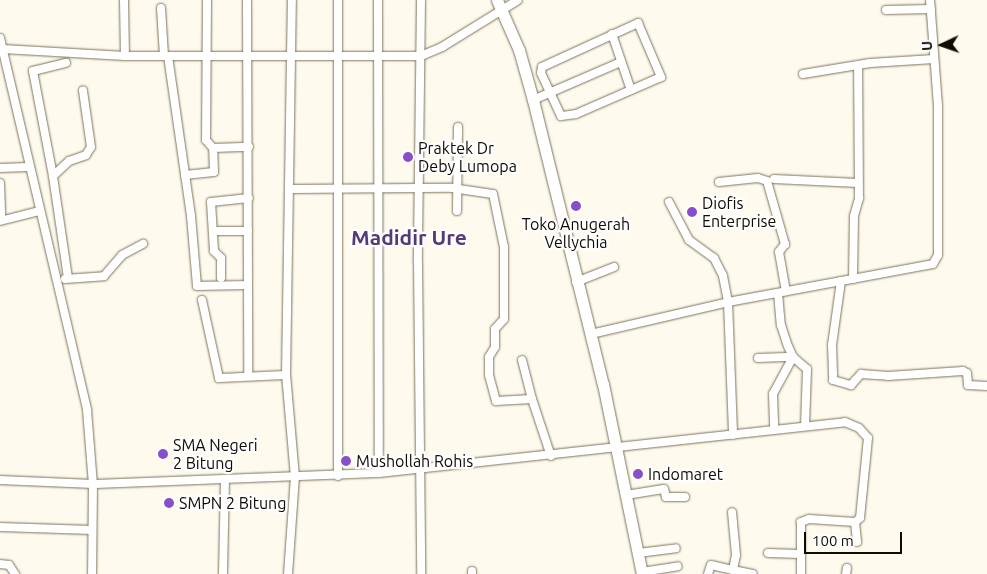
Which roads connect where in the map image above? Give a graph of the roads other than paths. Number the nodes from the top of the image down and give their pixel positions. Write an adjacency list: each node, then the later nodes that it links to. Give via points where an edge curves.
1 (124, 0): 18 (street)
2 (207, 0): 20 (street)
3 (247, 0): 21 (street)
4 (292, 0): 17 (street)
5 (338, 0): 22 (street)
6 (378, 0): 23 (street)
7 (421, 0): 24 (street)
8 (518, 0): 10 (street)
9 (930, 0): 12 (street)
10 (500, 5): 24 (street, via 442,48); 33 (highway)
11 (161, 8): 19 (street)
12 (931, 9): 13 (street); 25 (street)
13 (886, 10)
14 (612, 34): 26 (street); 30 (street, via 638,23 661,77); 32 (street, via 542,67 541,73)
15 (0, 38): 16 (street)
16 (3, 49): 18 (street); 38 (street)
17 (292, 55): 21 (street); 22 (street); 45 (street)
18 (125, 56): 19 (street)
19 (166, 56): 20 (street); 39 (street)
20 (207, 56): 21 (street); 36 (street, via 206,140)
21 (249, 56): 35 (street)
22 (338, 56): 23 (street); 46 (street)
23 (378, 56): 24 (street); 47 (street)
24 (421, 56): 48 (street)
25 (934, 59): 28 (street); 61 (street, via 938,116 936,260 926,266)
26 (622, 62): 30 (street); 32 (street)
27 (66, 63): 40 (street, via 33,71)
28 (858, 66): 29 (street); 44 (street)
29 (803, 74)
30 (631, 90): 32 (street, via 564,116 559,114)
31 (83, 91): 40 (street, via 91,147)
32 (550, 94): 33 (street)
33 (533, 100): 64 (highway)
34 (458, 128): 49 (street)
35 (249, 147): 36 (street); 50 (street)
36 (213, 148): 39 (street, via 214,172)
37 (0, 168): 38 (street)
38 (28, 168): 52 (street)
39 (185, 174): 65 (street, via 197,286)
40 (53, 176): 59 (street)
41 (774, 179): 44 (street)
42 (719, 182): 66 (street, via 758,178 767,181 786,244 779,252)
43 (0, 183): 54 (street)
44 (858, 183): 61 (street)
45 (290, 188): 46 (street); 73 (street)
46 (337, 188): 47 (street); 84 (street)
47 (378, 188): 48 (street); 83 (street)
48 (419, 188): 49 (street); 82 (street)
49 (459, 190): 53 (street); 76 (street, via 493,194 504,247 504,322 496,329 495,347 488,365 496,401)
50 (249, 198): 55 (street, via 211,202); 56 (street)
51 (669, 202): 68 (street, via 689,240 719,265)
52 (39, 211): 54 (street); 62 (street)
53 (458, 211)
54 (1, 221)
55 (213, 231): 56 (street); 60 (street, via 214,251 222,262)
56 (248, 231): 65 (street)
57 (143, 244): 59 (street, via 122,255 104,276)
58 (614, 267): 64 (street)
59 (68, 278): 62 (street)
60 (221, 278)
61 (853, 279): 63 (street)
62 (55, 280): 88 (street, via 88,410)
63 (841, 281): 66 (street); 75 (street, via 832,345 832,380 853,385 857,375 861,374 888,376 963,371 967,373 968,385)
64 (576, 282): 69 (highway)
65 (247, 285): 74 (street)
66 (782, 292): 68 (street); 70 (street, via 781,325)
67 (202, 300): 74 (street, via 219,378)
68 (728, 302): 69 (street); 79 (street)
69 (591, 334): 80 (highway)
70 (793, 357): 71 (street); 77 (street, via 807,369); 78 (street, via 773,394)
71 (758, 358)
72 (522, 360): 76 (street)
73 (286, 375): 74 (street); 85 (street)
74 (248, 376)
75 (987, 386)
76 (532, 399): 81 (street)
77 (805, 426): 78 (street); 92 (street, via 845,422 866,434 868,447 860,518)
78 (774, 430): 79 (street)
79 (733, 436): 80 (street)
80 (617, 448): 81 (street); 89 (highway)
81 (551, 456): 82 (street)
82 (421, 470): 83 (street); 108 (street)
83 (379, 473): 84 (street)
84 (338, 476): 85 (street)
85 (295, 477): 87 (street); 107 (street)
86 (2, 479): 88 (street)
87 (226, 479): 88 (street); 106 (street)
88 (93, 484): 94 (street)
89 (626, 495): 90 (street, via 664,489 666,497); 97 (highway)
90 (685, 497)
91 (732, 512): 102 (street, via 736,555)
92 (855, 522): 95 (street); 99 (street, via 803,521 800,525)
93 (0, 527): 94 (street)
94 (92, 530): 105 (street)
95 (856, 542)
96 (676, 548): 97 (street)
97 (638, 552): 103 (highway)
98 (768, 553): 99 (street)
99 (800, 554): 111 (street)
100 (0, 564): 104 (street, via 9,565)
101 (678, 566): 103 (street)
102 (733, 570): 109 (street, via 711,565); 110 (street)
103 (642, 573)
104 (14, 574)
105 (92, 574)
106 (223, 574)
107 (288, 574)
108 (421, 574)
109 (708, 574)
110 (754, 574)
111 (801, 574)

